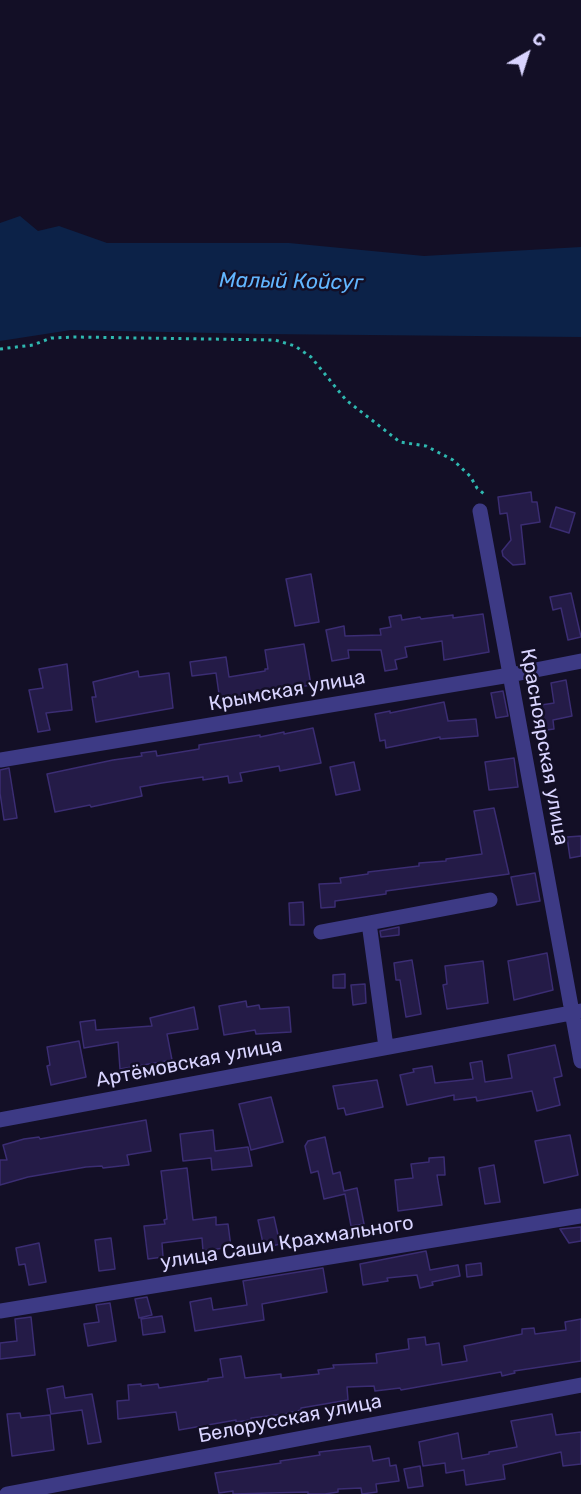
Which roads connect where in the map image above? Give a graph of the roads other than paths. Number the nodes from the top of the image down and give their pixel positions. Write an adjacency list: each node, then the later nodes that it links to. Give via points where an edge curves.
1 (480, 511): 3 (street, Красноярская улица)
2 (581, 661): 3 (street, Крымская улица)
3 (510, 675): 4 (street, Крымская улица); 8 (street, Красноярская улица)
4 (0, 760)
5 (490, 900): 6 (street)
6 (369, 923): 7 (street); 9 (street)
7 (321, 932)
8 (576, 1012): 9 (street, Артёмовская улица); 10 (street, Красноярская улица)
9 (386, 1047): 11 (street, Артёмовская улица)
10 (581, 1061)
11 (0, 1120)
12 (581, 1216): 13 (street, улица Саши Крахмального)
13 (0, 1311)
14 (581, 1385): 15 (street, Белорусская улица)
15 (7, 1494)

